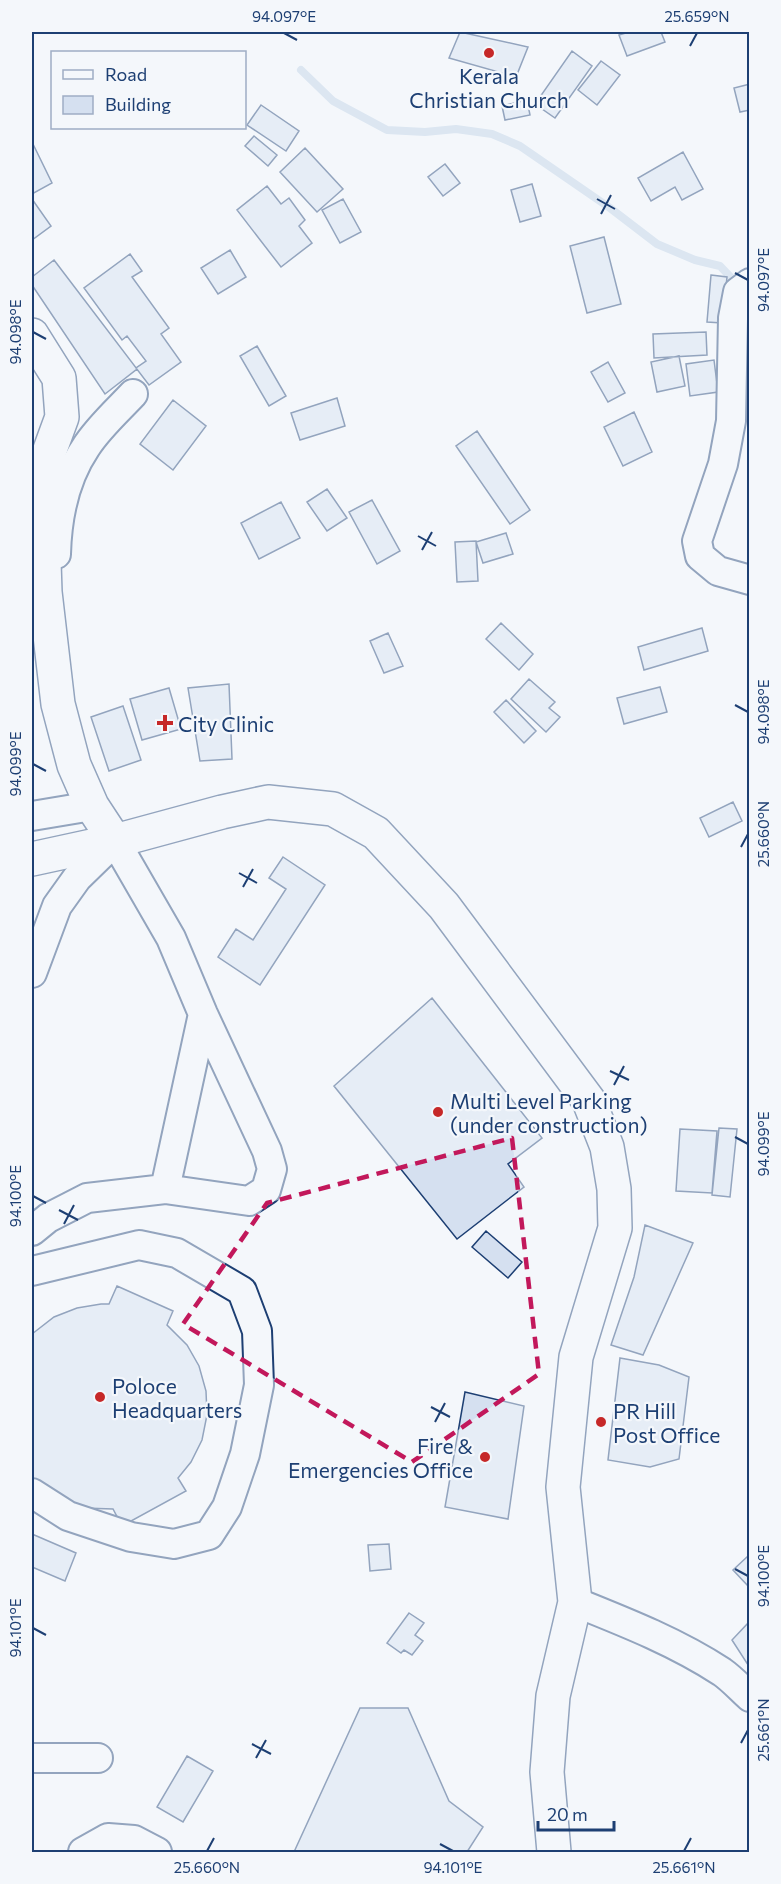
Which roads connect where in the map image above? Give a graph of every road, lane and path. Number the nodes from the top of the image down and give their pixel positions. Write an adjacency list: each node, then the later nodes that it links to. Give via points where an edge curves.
1 (750, 283): 4 (street, via 738,292 733,318 731,421 723,464 697,541 700,556 718,571)
2 (32, 335): 5 (main road, via 59,378 62,417 47,458 42,502)
3 (133, 394): 5 (street, via 86,446 74,468 57,523)
4 (750, 580)
5 (48, 619): 6 (main road, via 58,704 75,765)
6 (92, 806): 7 (street); 8 (main road)
7 (32, 816)
8 (115, 841): 9 (main road); 10 (street, via 77,878 57,906); 11 (street, via 171,938); 18 (main road, via 268,802 333,809 376,833 444,906 589,1101 607,1147 615,1228 576,1357 563,1487)
9 (32, 859)
10 (32, 973)
11 (203, 1014): 12 (street); 12 (street, via 272,1169 266,1190 249,1201)
12 (165, 1189): 13 (street, via 87,1198)
13 (32, 1231)
14 (32, 1270): 17 (street, via 139,1245 177,1253 242,1291 257,1331 259,1385 244,1454 227,1507 209,1535 174,1544 131,1538)
15 (32, 1493): 17 (street)
16 (32, 1506): 17 (street)
17 (68, 1516)
18 (575, 1602): 19 (street, via 677,1645 724,1674); 24 (main road, via 554,1696 547,1772)
19 (750, 1697)
20 (32, 1758): 21 (street)
21 (98, 1758)
22 (83, 1852): 23 (street, via 108,1838 134,1840)
23 (157, 1852)
24 (554, 1852)

